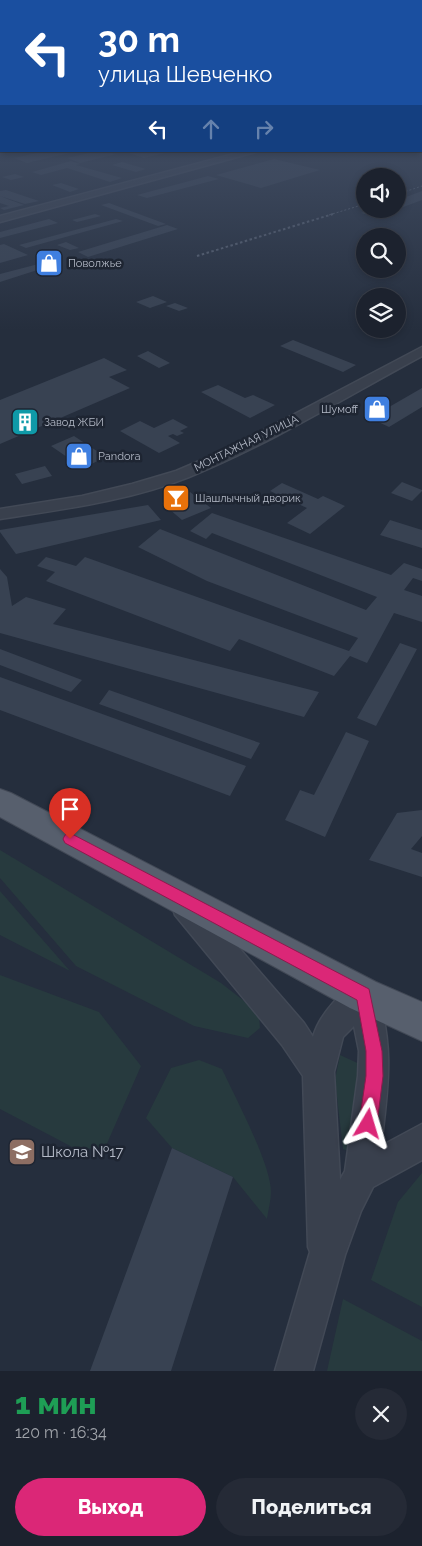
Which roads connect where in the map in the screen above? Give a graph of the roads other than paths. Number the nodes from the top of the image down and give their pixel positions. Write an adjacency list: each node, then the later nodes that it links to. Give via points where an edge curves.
1 (61, 202): 2 (street)
2 (0, 218)
3 (422, 351): 4 (street, МОНТАЖНАЯ УЛИЦА, via 235,451 182,474 82,501)
4 (0, 514)
5 (0, 802): 6 (main road)
6 (175, 894): 7 (main road); 9 (street, via 293,1034)
7 (364, 995): 8 (main road); 9 (street, via 330,1029); 11 (street, via 374,1051 374,1076)
8 (422, 1022)
9 (318, 1072): 12 (street)
10 (422, 1140): 11 (street)
11 (361, 1175): 12 (street, via 346,1203)
12 (326, 1255): 13 (street)
13 (294, 1371)

